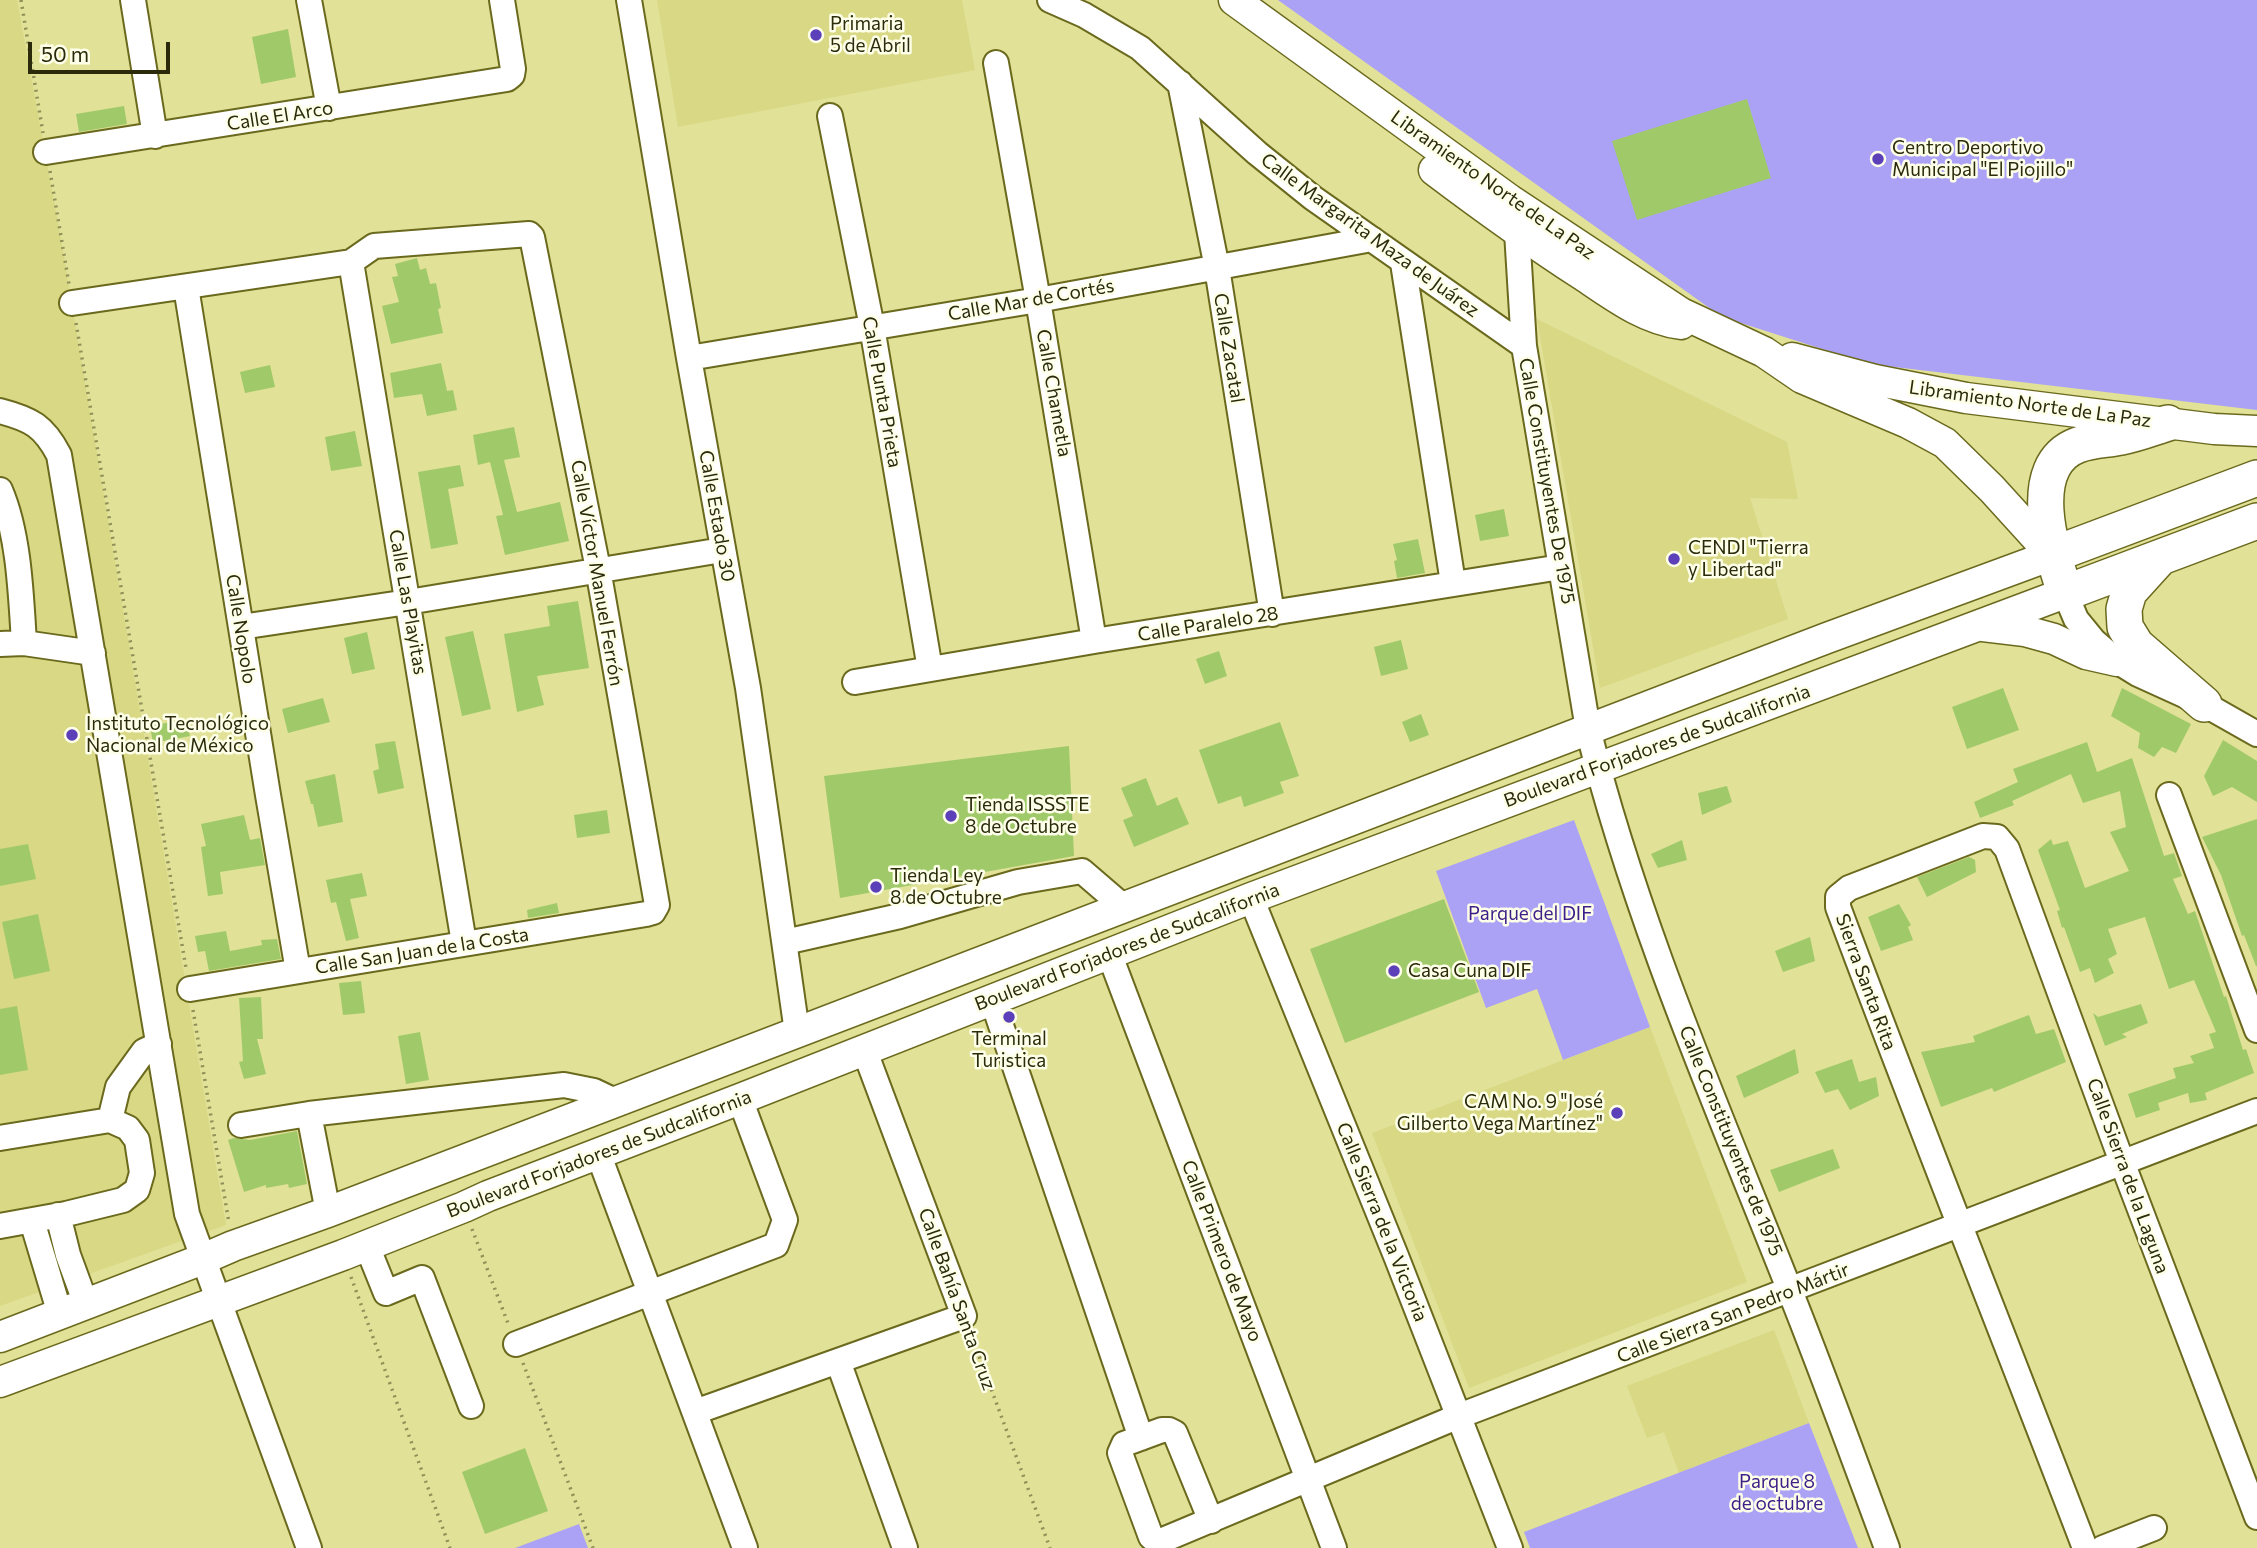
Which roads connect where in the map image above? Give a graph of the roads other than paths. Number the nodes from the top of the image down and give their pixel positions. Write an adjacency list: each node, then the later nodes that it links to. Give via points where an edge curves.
1 (133, 0): 12 (street)
2 (309, 0): 10 (street)
3 (502, 0): 10 (street, Calle El Arco, via 512,75 500,81)
4 (629, 0): 26 (street, Calle Estado 30)
5 (1050, 0): 9 (street, Calle Margarita Maza de Juárez, via 1140,48)
6 (1211, 0): 14 (main road)
7 (1234, 0): 23 (main road, Libramiento Norte de La Paz, via 1510,200 1681,313)
8 (996, 62): 20 (street, Calle Chametla)
9 (1180, 83): 15 (street, Calle Margarita Maza de Juárez, via 1257,153); 18 (street, Calle Zacatal)
10 (329, 108): 12 (street, Calle El Arco)
11 (830, 116): 22 (street, Calle Punta Prieta)
12 (155, 136): 13 (street, Calle El Arco)
13 (46, 152)
14 (1517, 232): 23 (main road, via 1650,316); 24 (street, Calle Constituyentes De 1975)
15 (1372, 239): 17 (street, Calle Margarita Maza de Juárez); 18 (street, Calle Mar de Cortés)
16 (351, 262): 19 (street); 39 (street, Calle Víctor Manuel Ferrón, via 374,247 529,234); 42 (street, Calle Las Playitas)
17 (1403, 263): 24 (street, Calle Margarita Maza de Juárez); 40 (street)
18 (1217, 268): 20 (street, Calle Mar de Cortés); 43 (street, Calle Zacatal)
19 (186, 287): 21 (street); 45 (street, Calle Nopolo)
20 (1038, 300): 22 (street, Calle Mar de Cortés); 46 (street, Calle Chametla)
21 (72, 303)
22 (872, 327): 26 (street, Calle Mar de Cortés); 50 (street, Calle Punta Prieta)
23 (1711, 327): 25 (main road, Libramiento Norte de La Paz)
24 (1524, 346): 38 (street, Calle Constituyentes De 1975)
25 (1764, 352): 28 (main road, Libramiento Norte de La Paz, via 1966,398); 36 (main road, Libramiento Norte de La Paz, via 1802,379 1945,443)
26 (689, 358): 35 (street, Calle Estado 30)
27 (0, 411): 48 (street, via 33,422 50,437 60,455)
28 (2168, 423): 29 (main road, Libramiento Norte de La Paz); 36 (highway, via 2076,446 2054,462 2045,496)
29 (2257, 430)
30 (2257, 478): 36 (highway, Boulevard Forjadores de Sudcalifornia)
31 (0, 490): 47 (street, via 21,587)
32 (2257, 521): 33 (highway, Boulevard Forjadores de Sudcalifornia)
33 (2214, 537): 34 (highway); 37 (highway, Boulevard Forjadores de Sudcalifornia)
34 (2257, 541)
35 (722, 550): 39 (street); 61 (street, Calle Estado 30, via 748,688)
36 (2052, 555): 41 (highway); 53 (main road, Boulevard Forjadores de Sudcalifornia)
37 (2159, 559): 41 (highway, Boulevard Forjadores de Sudcalifornia); 52 (highway, via 2129,592 2125,627 2136,645)
38 (1561, 566): 40 (street, Calle Paralelo 28); 53 (street, Calle Constituyentes De 1975)
39 (598, 569): 42 (street); 60 (street, Calle Víctor Manuel Ferrón, via 657,905)
40 (1453, 583): 43 (street, Calle Paralelo 28)
41 (2065, 593): 44 (main road, Boulevard Forjadores de Sudcalifornia); 49 (street, via 2076,619)
42 (408, 602): 45 (street); 62 (street, Calle Las Playitas)
43 (1272, 614): 46 (street, Calle Paralelo 28)
44 (1979, 626): 49 (main road, via 2025,631); 55 (main road, Boulevard Forjadores de Sudcalifornia)
45 (241, 627): 64 (street, Calle Nopolo)
46 (1094, 641): 50 (street, Calle Paralelo 28)
47 (12, 644): 48 (street)
48 (93, 653): 69 (street)
49 (2118, 661): 52 (street)
50 (930, 668): 51 (street, Calle Paralelo 28)
51 (855, 682)
52 (2204, 704): 54 (street)
53 (1588, 729): 55 (street, Calle Constituyentes de 1975); 59 (main road, Boulevard Forjadores de Sudcalifornia)
54 (2257, 734)
55 (1598, 767): 58 (main road, Boulevard Forjadores de Sudcalifornia); 88 (street, Calle Constituyentes de 1975, via 1626,862 1680,1012)
56 (2169, 795): 67 (street)
57 (1997, 837): 79 (street, Calle Sierra de la Laguna, via 2007,849); 84 (street, Sierra Santa Rita, via 1983,836 1849,888 1838,897 1892,1052)
58 (1251, 898): 63 (main road, Boulevard Forjadores de Sudcalifornia); 97 (street, Calle Sierra de la Victoria)
59 (1125, 908): 61 (street, via 1082,871 1018,882); 68 (main road, Boulevard Forjadores de Sudcalifornia)
60 (653, 912): 62 (street, Calle San Juan de la Costa)
61 (785, 942): 68 (street, Calle Estado 30)
62 (464, 943): 64 (street, Calle San Juan de la Costa)
63 (1109, 953): 66 (main road, Boulevard Forjadores de Sudcalifornia); 99 (street, Calle Primero de Mayo)
64 (298, 971): 65 (street, Calle San Juan de la Costa)
65 (190, 989)
66 (992, 999): 70 (main road, Boulevard Forjadores de Sudcalifornia); 98 (street)
67 (2257, 1030)
68 (797, 1032): 72 (main road, Boulevard Forjadores de Sudcalifornia)
69 (159, 1044): 75 (street, via 144,1051 118,1087); 86 (street, via 187,1214)
70 (864, 1049): 71 (main road, Boulevard Forjadores de Sudcalifornia); 93 (street, Calle Bahía Santa Cruz, via 964,1315)
71 (740, 1099): 78 (main road, Boulevard Forjadores de Sudcalifornia); 87 (street, via 785,1220 776,1245)
72 (617, 1102): 74 (street, via 564,1085); 80 (main road, Boulevard Forjadores de Sudcalifornia)
73 (2257, 1111): 79 (street, Calle Sierra San Pedro Mártir)
74 (309, 1114): 76 (street); 80 (street)
75 (110, 1121): 77 (street); 81 (street, via 128,1128 137,1140 142,1173 136,1190 124,1200)
76 (241, 1125)
77 (0, 1138)
78 (598, 1153): 85 (main road, Boulevard Forjadores de Sudcalifornia); 87 (street)
79 (2122, 1162): 84 (street, Calle Sierra San Pedro Mártir); 100 (street, Calle Sierra de la Laguna)
80 (328, 1212): 86 (main road, Boulevard Forjadores de Sudcalifornia)
81 (58, 1215): 82 (street); 90 (street, via 68,1255)
82 (32, 1221): 83 (street); 90 (street)
83 (0, 1226)
84 (1961, 1226): 88 (street, Calle Sierra San Pedro Mártir); 110 (street)
85 (355, 1251): 89 (main road, Boulevard Forjadores de Sudcalifornia); 95 (street, via 386,1293 422,1278)
86 (203, 1259): 89 (street); 90 (main road, Boulevard Forjadores de Sudcalifornia)
87 (650, 1292): 92 (street); 96 (street)
88 (1790, 1292): 97 (street, Calle Sierra San Pedro Mártir); 109 (street, Calle Constituyentes de 1975)
89 (218, 1300): 94 (main road, Boulevard Forjadores de Sudcalifornia); 104 (street)
90 (73, 1309): 91 (main road, Boulevard Forjadores de Sudcalifornia)
91 (0, 1336)
92 (516, 1344)
93 (838, 1362): 96 (street); 106 (street)
94 (0, 1382)
95 (471, 1406)
96 (695, 1412): 105 (street)
97 (1459, 1416): 99 (street, Calle Sierra San Pedro Mártir); 108 (street, Calle Sierra de la Victoria)
98 (1141, 1438): 101 (street, via 1162,1430 1175,1433); 103 (street, Calle Sierra San Pedro Mártir, via 1124,1444 1120,1453 1151,1536)
99 (1307, 1478): 101 (street, Calle Sierra San Pedro Mártir); 107 (street, Calle Primero de Mayo)
100 (2257, 1517)
101 (1210, 1521): 103 (street, Calle Sierra San Pedro Mártir)
102 (2154, 1528): 111 (street)
103 (1183, 1541)
104 (309, 1548)
105 (746, 1548)
106 (905, 1548)
107 (1334, 1548)
108 (1510, 1548)
109 (1887, 1548)
110 (2084, 1548)
111 (2104, 1548)

